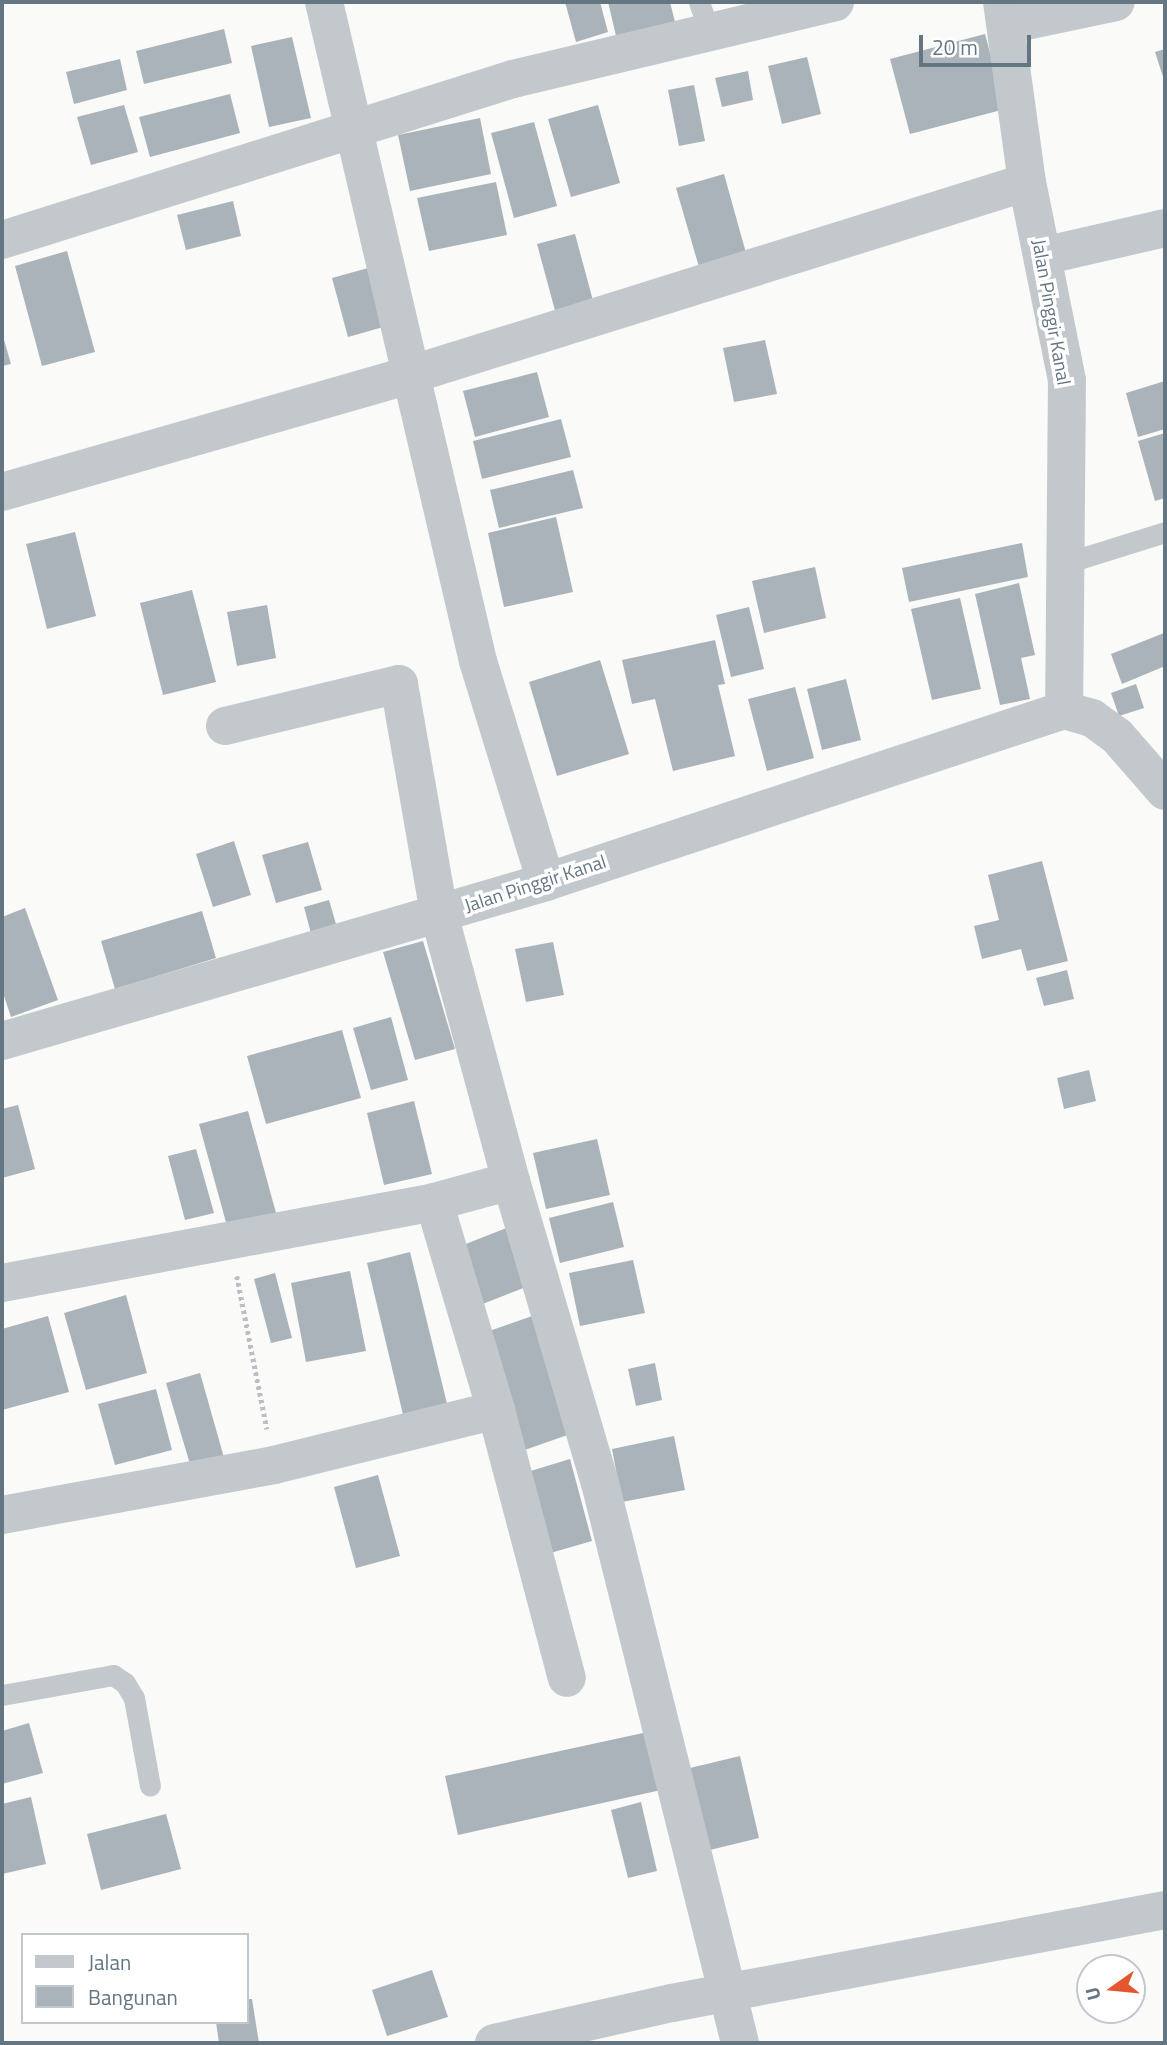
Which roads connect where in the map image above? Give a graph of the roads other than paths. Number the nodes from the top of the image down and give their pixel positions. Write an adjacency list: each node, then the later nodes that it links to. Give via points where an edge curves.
1 (324, 2): 6 (street)
2 (835, 2): 5 (street)
3 (1116, 2): 4 (street)
4 (1004, 13): 7 (street, Jalan Pinggir Kanal)
5 (705, 18): 6 (street)
6 (351, 129): 9 (street); 11 (street)
7 (1027, 182): 10 (street, Jalan Pinggir Kanal); 11 (street)
8 (1165, 228): 10 (street)
9 (2, 240)
10 (1043, 256): 14 (street, Jalan Pinggir Kanal, via 1068,380)
11 (413, 374): 12 (street); 18 (street, via 478,661)
12 (2, 492)
13 (1165, 532): 14 (lane)
14 (1066, 563): 15 (street, Jalan Pinggir Kanal)
15 (1064, 710): 17 (street, via 1092,718 1117,736); 18 (street, Jalan Pinggir Kanal)
16 (225, 726): 19 (street, via 399,684)
17 (1165, 791)
18 (546, 882): 19 (street, Jalan Pinggir Kanal)
19 (439, 914): 20 (street, Jalan Pinggir Kanal); 21 (street)
20 (2, 1041)
21 (511, 1181): 22 (street); 30 (street, via 600,1483)
22 (434, 1202): 23 (street); 24 (street)
23 (2, 1283)
24 (496, 1410): 25 (street, via 274,1465); 26 (street)
25 (2, 1515)
26 (567, 1678)
27 (2, 1695): 28 (lane, via 101,1673 113,1675 134,1698)
28 (150, 1786)
29 (1165, 1910): 30 (street)
30 (725, 1995): 31 (street); 32 (street)
31 (494, 2043)
32 (740, 2043)

